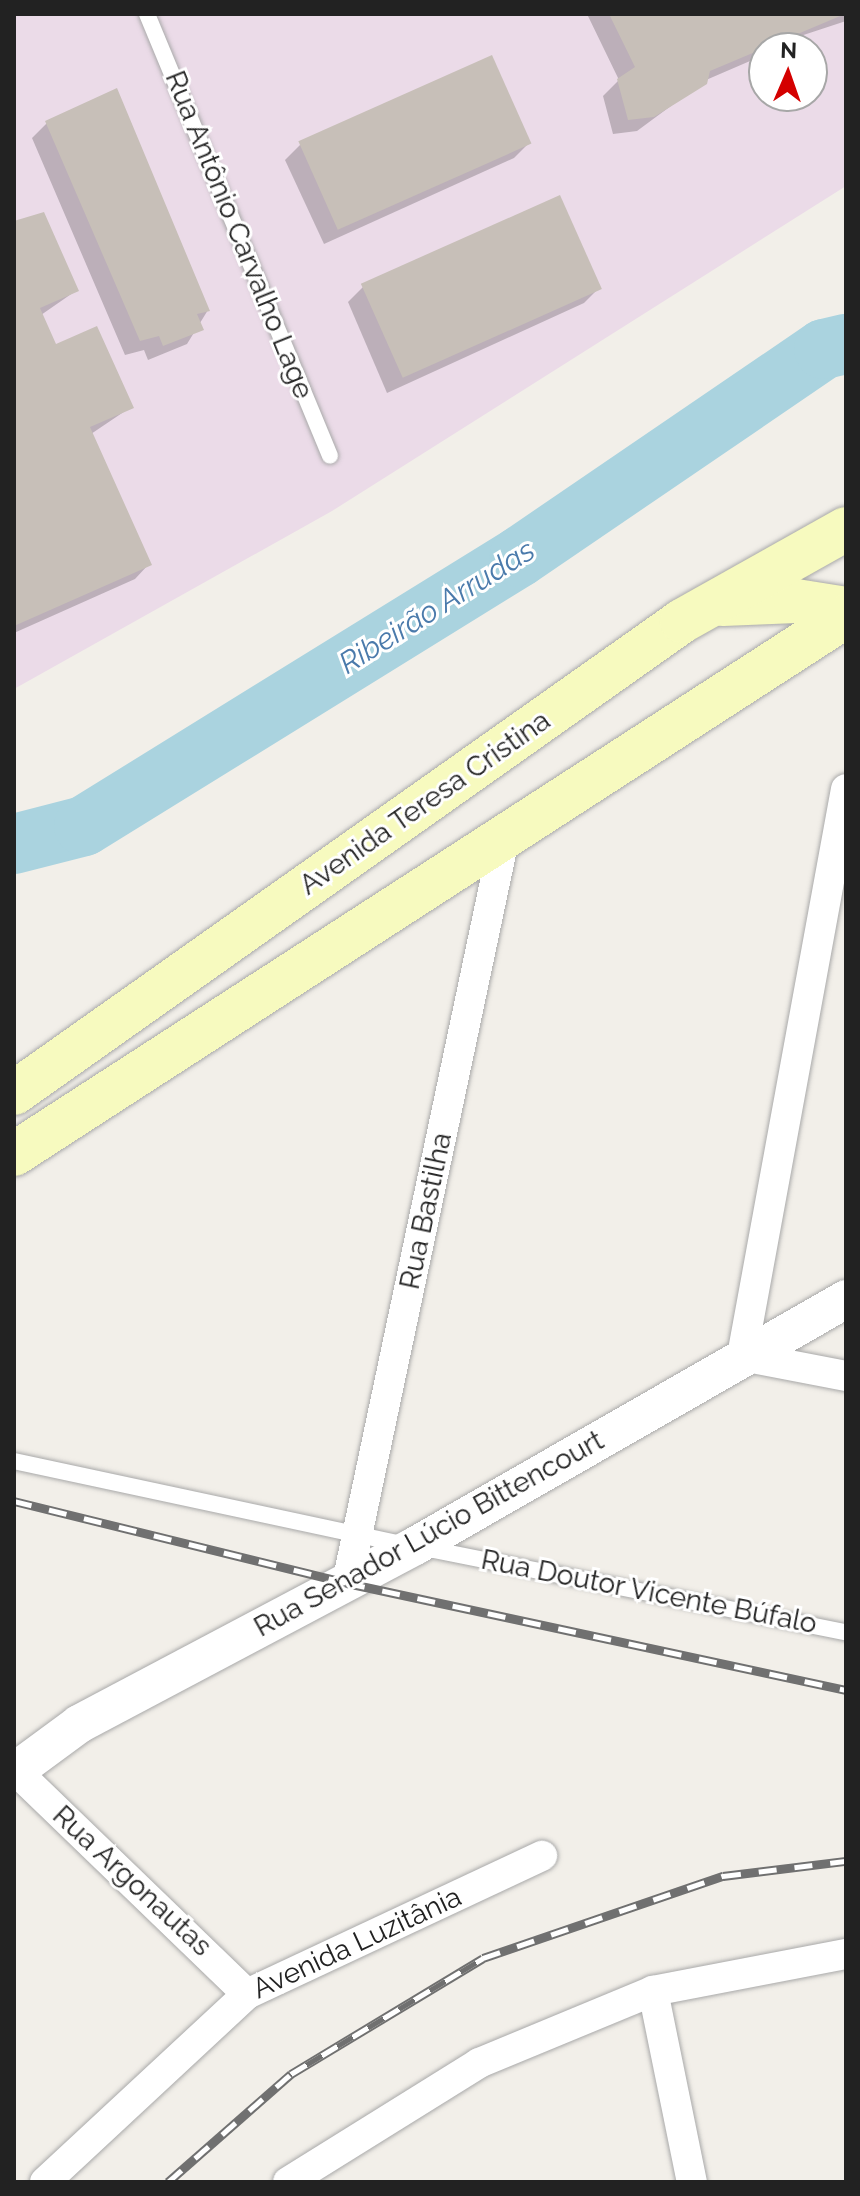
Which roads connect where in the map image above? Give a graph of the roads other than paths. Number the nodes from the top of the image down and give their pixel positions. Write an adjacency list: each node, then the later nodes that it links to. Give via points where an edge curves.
1 (147, 14): 2 (lane, Rua Antônio Carvalho Lage)
2 (330, 456)
3 (846, 529): 4 (main road, Avenida Teresa Cristina)
4 (709, 606): 5 (main road, via 796,601); 9 (main road, Avenida Teresa Cristina)
5 (846, 609)
6 (846, 616): 8 (main road)
7 (846, 789): 12 (street)
8 (504, 839): 10 (main road); 15 (street, Rua Bastilha)
9 (14, 1093)
10 (14, 1154)
11 (846, 1299): 12 (street, Rua Senador Lúcio Bittencourt)
12 (742, 1356): 13 (street); 16 (street, Rua Senador Lúcio Bittencourt)
13 (846, 1376)
14 (14, 1461): 15 (lane, Rua Doutor Vicente Búfalo)
15 (356, 1539): 16 (lane, Rua Doutor Vicente Búfalo); 17 (street, Rua Bastilha)
16 (415, 1546): 17 (street, Rua Senador Lúcio Bittencourt); 18 (lane, Rua Doutor Vicente Búfalo)
17 (347, 1583): 19 (street, Rua Senador Lúcio Bittencourt, via 79,1724)
18 (846, 1632)
19 (14, 1770): 23 (street, Rua Argonautas)
20 (542, 1856): 23 (street, Avenida Luzitânia)
21 (846, 1954): 22 (street)
22 (653, 1991): 24 (street, via 479,2063); 26 (street)
23 (247, 1994): 25 (street, Avenida Luzitânia)
24 (303, 2176)
25 (45, 2182)
26 (692, 2182)

